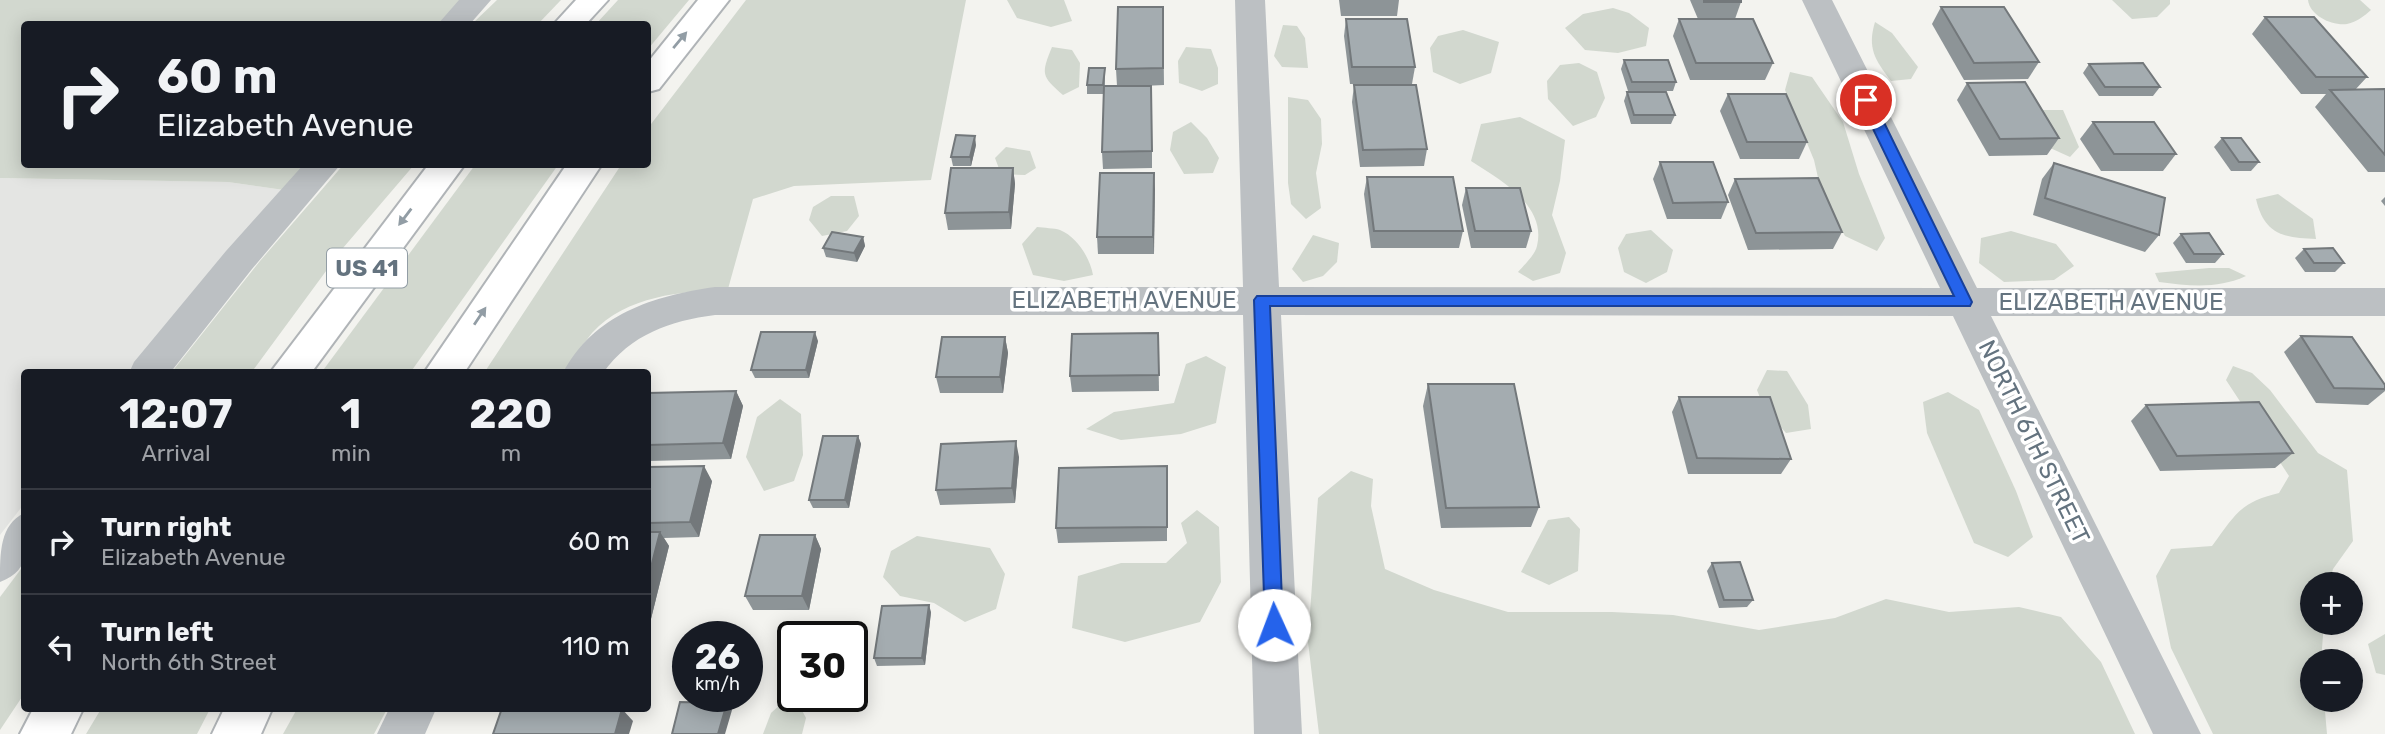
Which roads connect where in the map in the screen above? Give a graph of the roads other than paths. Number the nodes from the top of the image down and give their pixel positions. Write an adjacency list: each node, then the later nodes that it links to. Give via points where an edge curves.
1 (476, 0): 6 (street)
2 (593, 0): 7 (main road)
3 (714, 0): 8 (main road, one-way to 3)
4 (1250, 0): 12 (street)
5 (1816, 0): 13 (street, NORTH 6TH STREET)
6 (456, 21)
7 (572, 21)
8 (651, 78)
9 (320, 168): 15 (street)
10 (446, 168): 16 (main road, US 41, one-way to 16)
11 (582, 168): 17 (main road, one-way to 11)
12 (1262, 300): 13 (street, ELIZABETH AVENUE); 18 (street, ELIZABETH AVENUE, via 715,302 674,306 624,326 595,352); 27 (street)
13 (1965, 302): 14 (street, ELIZABETH AVENUE); 28 (street, NORTH 6TH STREET)
14 (2385, 302)
15 (151, 369)
16 (292, 369)
17 (446, 369)
18 (584, 369)
19 (21, 535): 20 (street)
20 (0, 563)
21 (58, 712): 24 (main road)
22 (247, 712): 25 (main road)
23 (412, 712): 26 (street)
24 (44, 734)
25 (236, 734)
26 (401, 734)
27 (1278, 734)
28 (2177, 734)

